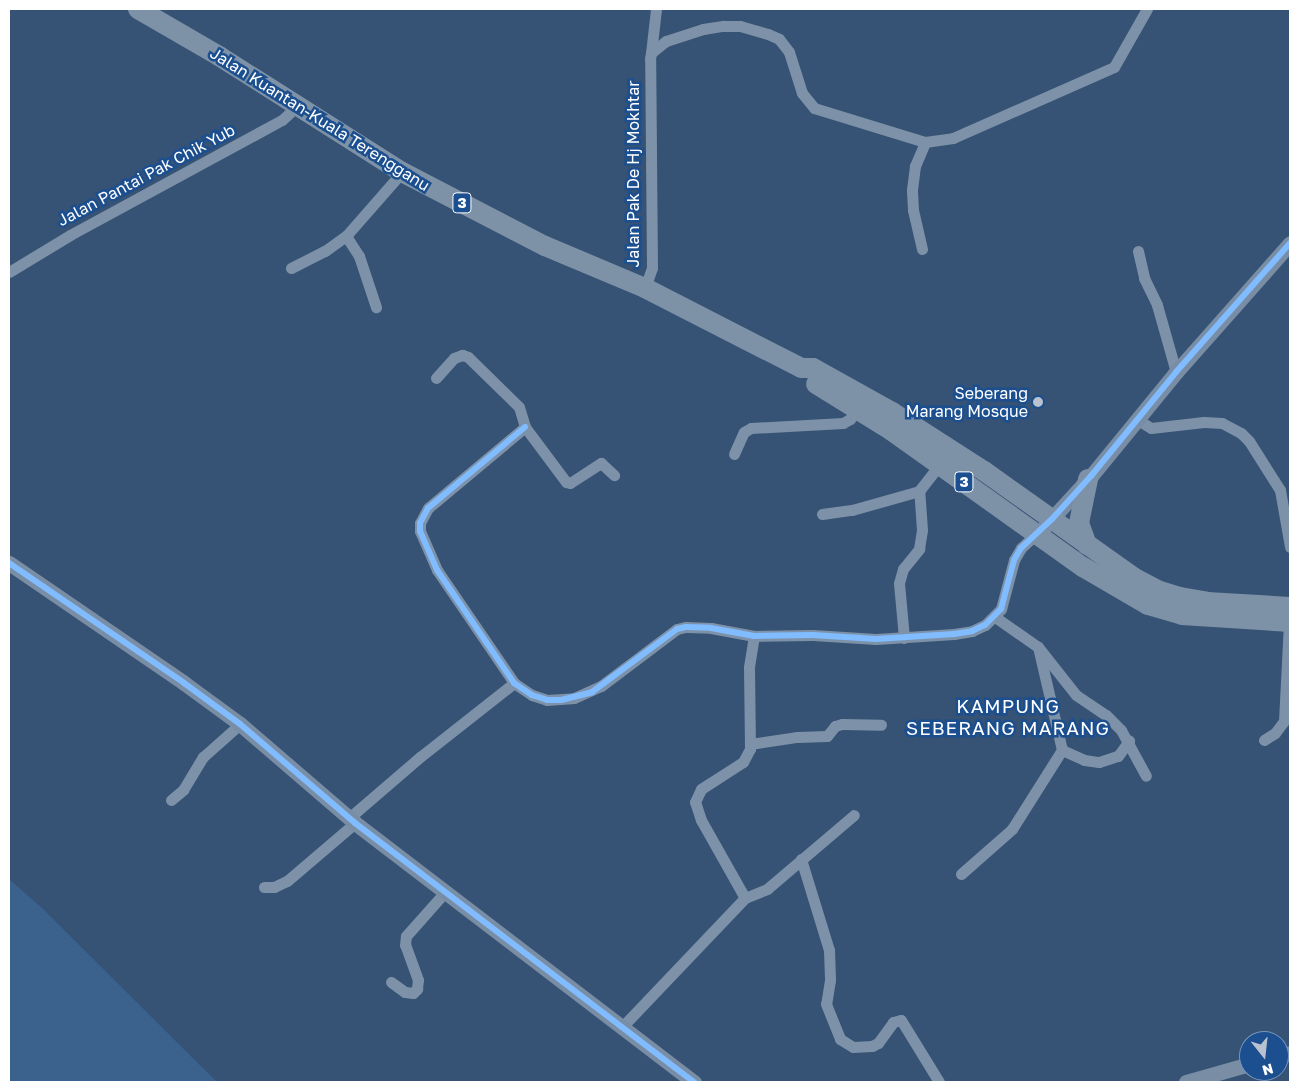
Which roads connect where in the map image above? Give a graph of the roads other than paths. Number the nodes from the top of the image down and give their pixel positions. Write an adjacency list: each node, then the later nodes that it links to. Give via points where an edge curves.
1 (656, 9): 4 (street, Jalan Pak De Hj Mokhtar)
2 (1147, 9): 6 (street, via 1114,67 953,138)
3 (145, 10): 5 (highway, Jalan Kuantan-Kuala Terengganu / 3)
4 (651, 56): 6 (street, via 666,41 703,29 723,26 756,30 779,39 784,45 805,100 814,108); 14 (street, Jalan Pak De Hj Mokhtar, via 652,268)
5 (297, 106): 7 (highway, Jalan Kuantan-Kuala Terengganu / 3); 13 (street, Jalan Pantai Pak Chik Yub, via 282,120 70,235)
6 (925, 142): 10 (street, via 915,166 912,190)
7 (402, 172): 8 (street); 14 (highway, Jalan Kuantan-Kuala Terengganu / 3, via 545,246)
8 (346, 236): 12 (street); 15 (street, via 359,256)
9 (1290, 243): 17 (street)
10 (922, 249)
11 (1138, 251): 17 (street)
12 (291, 268)
13 (9, 272)
14 (645, 288): 16 (highway, Jalan Kuantan-Kuala Terengganu / 3)
15 (376, 307)
16 (801, 368): 19 (highway, Jalan Kuantan-Kuala Terengganu / 3, via 806,377); 28 (highway, Jalan Kuantan-Kuala Terengganu / 3, via 813,368 892,412 984,471)
17 (1176, 372): 20 (street)
18 (436, 378): 21 (street, via 454,358 468,357 519,407)
19 (856, 410): 22 (street, via 843,423 751,428 744,432); 23 (highway, Jalan Kuantan-Kuala Terengganu / 3)
20 (1138, 420): 25 (street); 31 (street, via 1151,428 1222,423 1240,432 1280,490)
21 (525, 427): 24 (street, via 566,482 570,483 601,463); 38 (street, via 428,508 420,523 422,538 437,570)
22 (734, 454)
23 (940, 465): 26 (street); 29 (highway, Jalan Kuantan-Kuala Terengganu / 3)
24 (614, 475)
25 (1088, 479): 28 (street); 30 (highway, via 1078,523)
26 (919, 491): 27 (street, via 852,510); 36 (street, via 922,530 919,549 903,569 899,583)
27 (822, 514)
28 (1052, 520): 29 (street); 30 (highway, Jalan Kuantan-Kuala Terengganu / 3)
29 (1036, 534): 33 (street, via 1014,560 1003,604); 34 (highway, Jalan Kuantan-Kuala Terengganu / 3, via 1117,588 1162,610 1182,615)
30 (1087, 545): 34 (highway, Jalan Kuantan-Kuala Terengganu / 3, via 1157,590)
31 (1290, 547)
32 (9, 563): 39 (street)
33 (995, 617): 36 (street, via 972,631); 37 (street)
34 (1290, 617): 41 (street, via 1284,721 1275,733)
35 (754, 636): 36 (street); 38 (street, via 698,626 681,628 602,686 574,698 547,700); 43 (street, via 749,667)
36 (904, 638)
37 (1038, 647): 42 (street, via 1076,695 1113,722); 44 (street)
38 (514, 683): 48 (street, via 420,757)
39 (240, 724): 46 (street, via 203,757 182,790); 48 (street)
40 (882, 725): 43 (street, via 842,724 835,726 827,736)
41 (1264, 740)
42 (1128, 741): 44 (street, via 1118,756 1099,762 1084,760); 45 (street)
43 (750, 744): 53 (street, via 743,762 701,789 695,802 701,820)
44 (1062, 750): 50 (street, via 1012,829)
45 (1146, 776)
46 (171, 800)
47 (854, 815): 49 (street)
48 (352, 821): 51 (street, via 287,881 271,888); 52 (street)
49 (801, 859): 53 (street, via 767,889); 59 (street, via 829,950 830,980 826,1004 840,1039 853,1047 872,1046 878,1043 893,1022 901,1020)
50 (961, 874)
51 (264, 886)
52 (445, 892): 54 (street, via 406,936 405,945 418,980 417,989 413,993 405,992); 55 (street)
53 (746, 898): 55 (street)
54 (391, 982)
55 (622, 1027): 57 (street)
56 (1239, 1067): 60 (street)
57 (678, 1077): 58 (street)
58 (694, 1082)
59 (939, 1082)
60 (1186, 1082)

